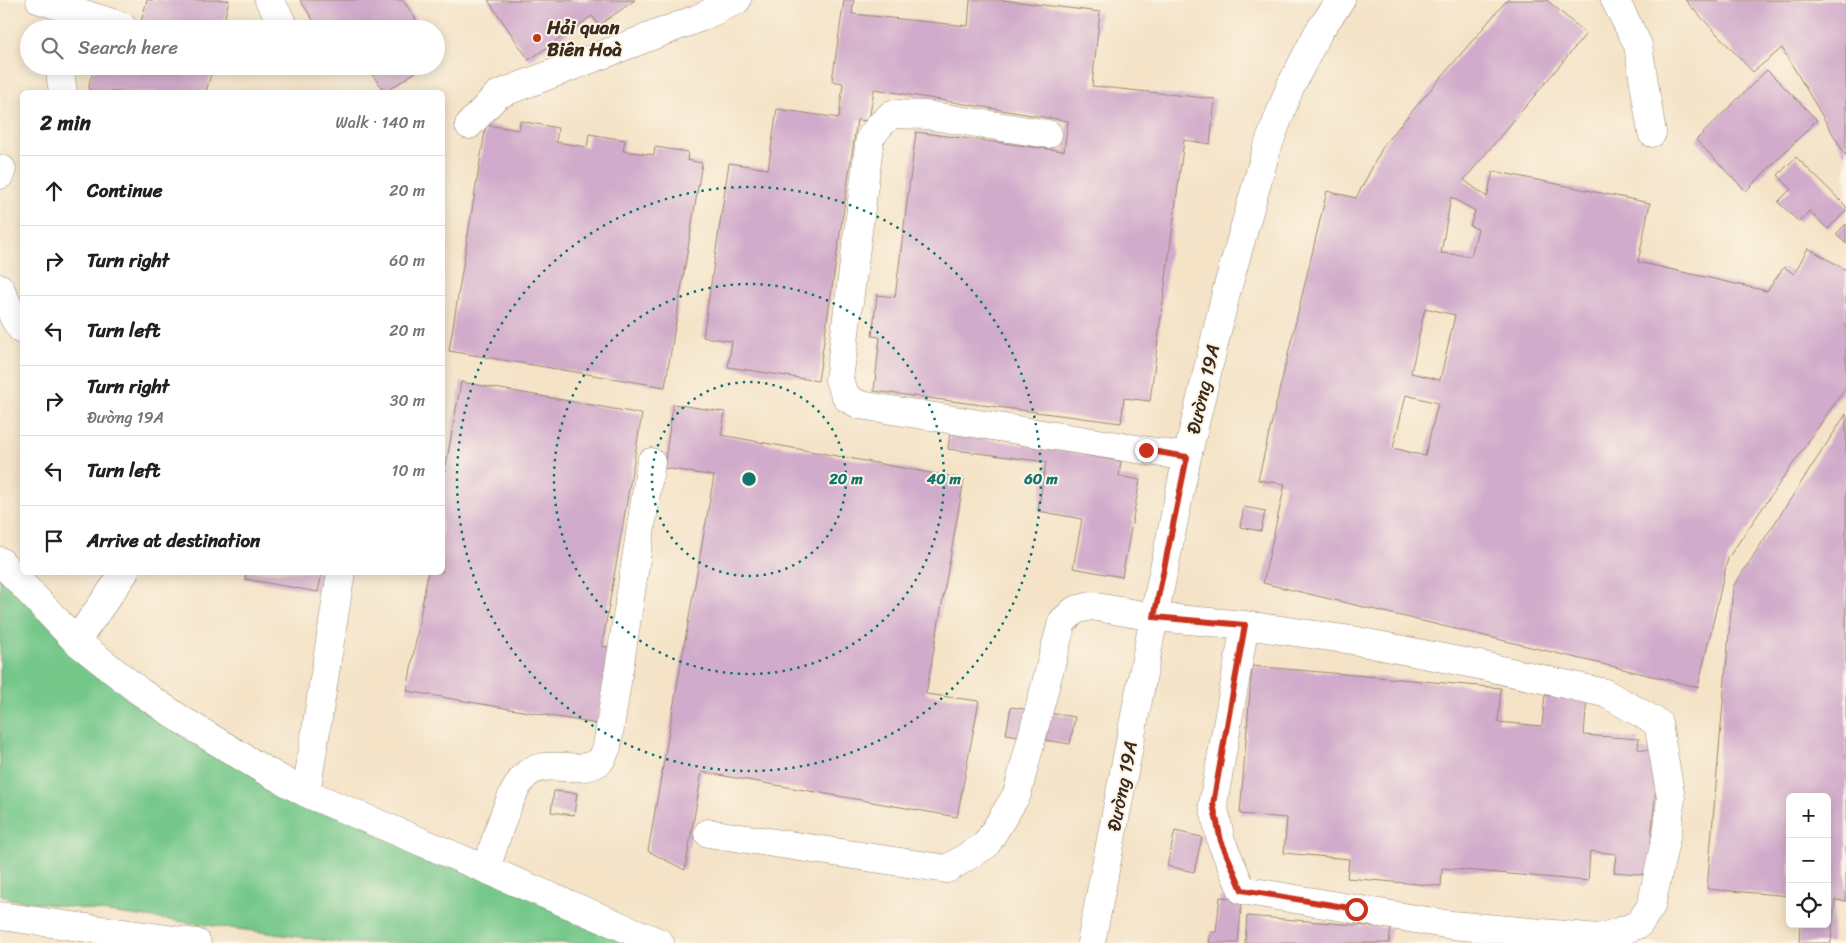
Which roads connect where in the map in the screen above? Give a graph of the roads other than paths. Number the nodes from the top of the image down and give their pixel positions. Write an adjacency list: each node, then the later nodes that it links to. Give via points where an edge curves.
1 (40, 0): 6 (street)
2 (269, 0): 7 (street)
3 (737, 0): 10 (street, via 699,18 497,95)
4 (1340, 0): 15 (street, Đường 19A, via 1319,31 1290,87 1266,151 1226,293)
5 (1615, 0): 11 (street, via 1638,45)
6 (68, 19)
7 (281, 20)
8 (60, 75): 9 (street)
9 (62, 90)
10 (468, 125)
11 (1652, 133)
12 (1048, 134): 15 (street, via 926,115 892,114 880,125 870,138 839,380 847,398 860,405)
13 (0, 288): 14 (street)
14 (20, 327)
15 (1187, 457): 20 (street, Đường 19A)
16 (651, 462): 25 (street, via 607,747 601,760 587,766 529,772 514,790)
17 (0, 561): 22 (street)
18 (123, 575): 22 (street)
19 (341, 575): 23 (street)
20 (1154, 617): 21 (street); 24 (street, via 1090,606 1075,610 1062,622 1017,794 986,845 947,869); 31 (street, Đường 19A)
21 (1245, 625): 27 (street, via 1213,804 1221,841 1242,890 1452,925); 27 (street, via 1352,640 1605,693 1658,723 1671,798 1668,828 1651,906 1639,924)
22 (76, 641): 23 (street, via 139,691 185,722)
23 (306, 793): 25 (street)
24 (708, 833)
25 (486, 869): 30 (street)
26 (1, 917): 28 (street); 29 (street)
27 (1598, 941)
28 (48, 943)
29 (197, 943)
30 (660, 943)
31 (1091, 943)

